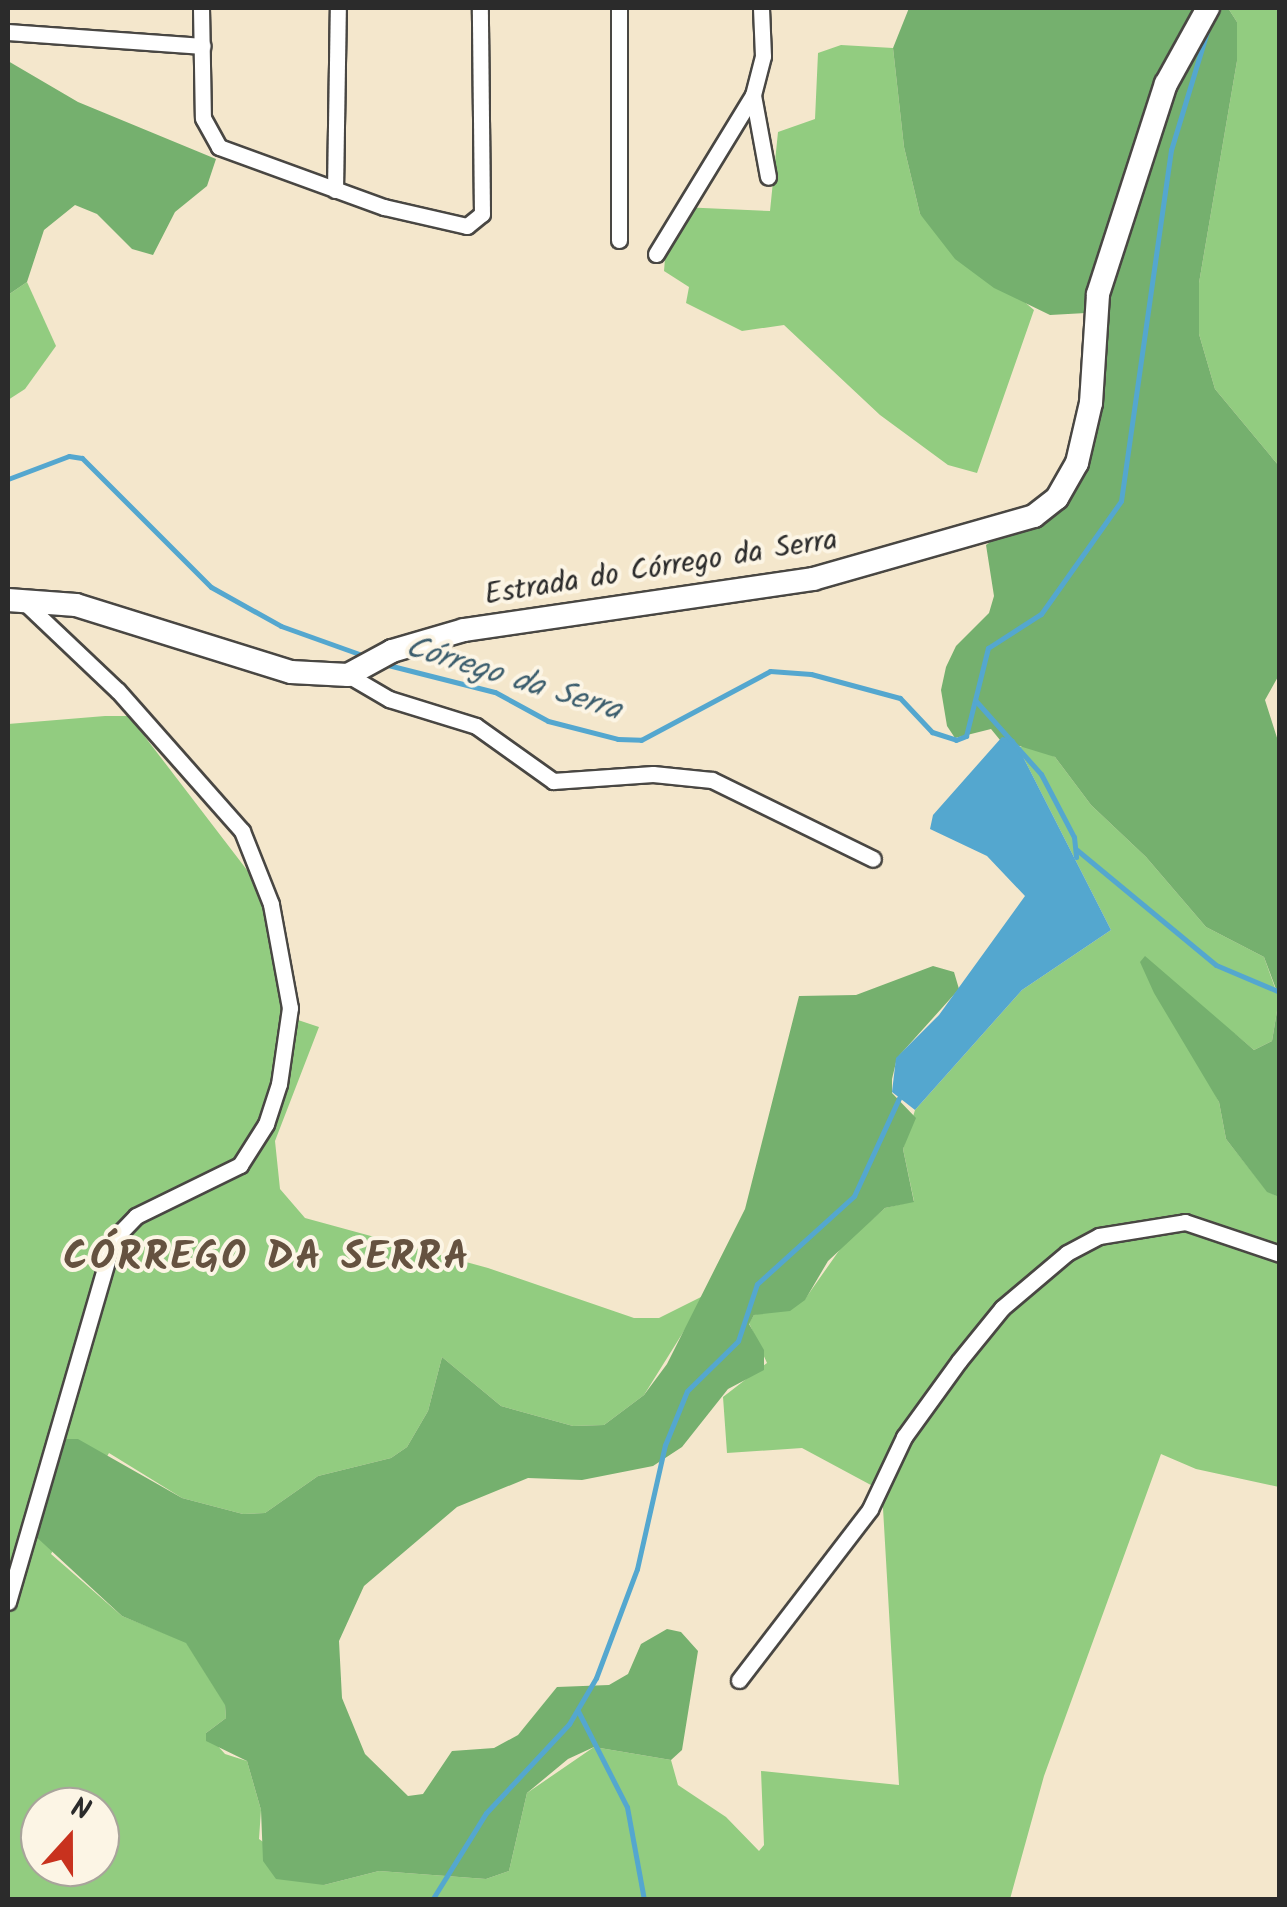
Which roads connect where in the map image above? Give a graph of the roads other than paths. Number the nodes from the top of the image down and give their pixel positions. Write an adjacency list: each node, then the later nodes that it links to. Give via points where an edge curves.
1 (201, 8): 8 (street)
2 (338, 8): 11 (street)
3 (480, 8): 11 (street, via 482,214 467,226)
4 (619, 8): 12 (street)
5 (762, 8): 9 (street)
6 (1206, 10): 15 (street, Estrada do Córrego da Serra, via 1166,84 1098,294 1078,463 1057,498 1034,516 813,579 491,626 392,651)
7 (8, 32): 8 (street)
8 (202, 46): 11 (street, via 205,128 219,146)
9 (753, 95): 10 (street); 13 (street)
10 (768, 177)
11 (335, 190)
12 (619, 240)
13 (656, 254)
14 (14, 599): 15 (street, via 76,605 291,672); 18 (street, via 118,690 242,831 271,904 290,1008 279,1084 266,1124 240,1165 136,1216 113,1240)
15 (357, 670): 16 (street, via 389,699 476,726 553,781 653,774 712,780)
16 (872, 859)
17 (1280, 1254): 19 (street, via 1185,1222 1099,1236 1066,1253 1002,1308 959,1362 904,1437 870,1509)
18 (8, 1602)
19 (739, 1680)

